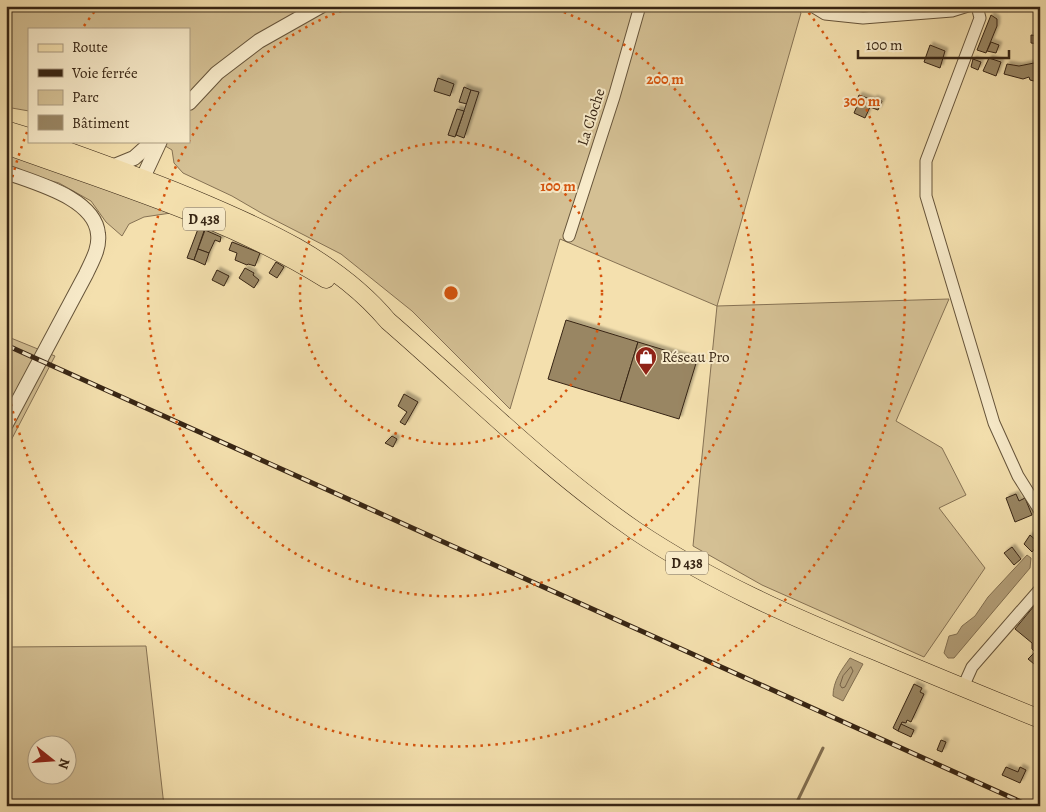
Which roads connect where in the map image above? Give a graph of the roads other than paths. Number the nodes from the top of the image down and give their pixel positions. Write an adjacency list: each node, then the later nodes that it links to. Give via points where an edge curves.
1 (320, 6): 6 (street, via 259,41 217,73)
2 (640, 6): 17 (street, La Cloche)
3 (812, 6): 4 (street, via 825,14 863,18 952,12)
4 (968, 6)
5 (976, 6): 20 (street, via 980,18 926,161 926,196 994,423 1018,476)
6 (190, 102)
7 (6, 130): 8 (main road)
8 (28, 138)
9 (6, 141): 16 (street, via 128,185 138,184)
10 (43, 142): 14 (main road, D 438)
11 (152, 142): 14 (street, via 134,158)
12 (160, 142): 16 (street)
13 (6, 146): 18 (main road, D 438, via 211,221 275,250)
14 (112, 167): 16 (main road, D 438)
15 (6, 172): 19 (street, via 74,199 87,210 98,234 96,255)
16 (143, 178): 18 (main road, D 438, via 256,226 308,254 372,302)
17 (569, 236)
18 (388, 321): 22 (main road, D 438, via 539,457 611,513 666,550 766,604)
19 (6, 424)
20 (1040, 511)
21 (1040, 589): 22 (street, via 972,667)
22 (963, 687): 23 (main road, D 438)
23 (1040, 719)

